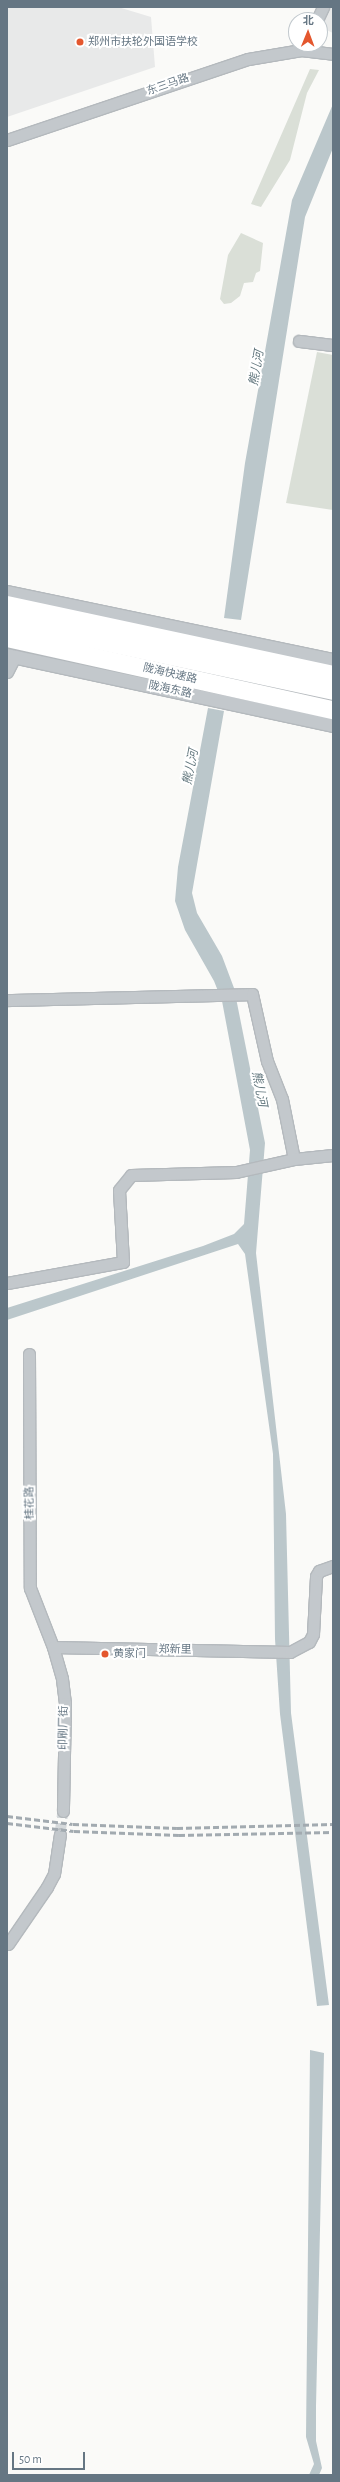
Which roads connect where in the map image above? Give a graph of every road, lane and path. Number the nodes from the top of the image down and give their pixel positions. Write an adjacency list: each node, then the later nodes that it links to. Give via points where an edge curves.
1 (288, 50): 2 (street, 东三马路, via 248,59)
2 (7, 140)
3 (299, 341): 4 (street)
4 (333, 345)
5 (7, 592): 10 (street)
6 (7, 605): 12 (highway)
7 (7, 621): 13 (highway, 陇海快速路)
8 (7, 638): 14 (highway, 陇海快速路)
9 (11, 656): 11 (street); 15 (street, 陇海东路)
10 (333, 660)
11 (7, 672)
12 (333, 674)
13 (333, 691)
14 (333, 710)
15 (333, 725)
16 (7, 1000): 18 (street, via 252,994 266,1061 282,1099)
17 (333, 1155): 18 (street)
18 (294, 1159): 19 (street, via 236,1172 131,1175 119,1190 123,1262)
19 (7, 1283)
20 (29, 1354): 22 (street, 桂花路, via 30,1588)
21 (333, 1566): 22 (street, 郑新里, via 319,1571 316,1576 313,1634 309,1642 290,1652)
22 (53, 1647): 23 (street, 印刷厂街, via 65,1703)
23 (63, 1811)
24 (60, 1834): 25 (street, via 54,1874)
25 (8, 1944)

